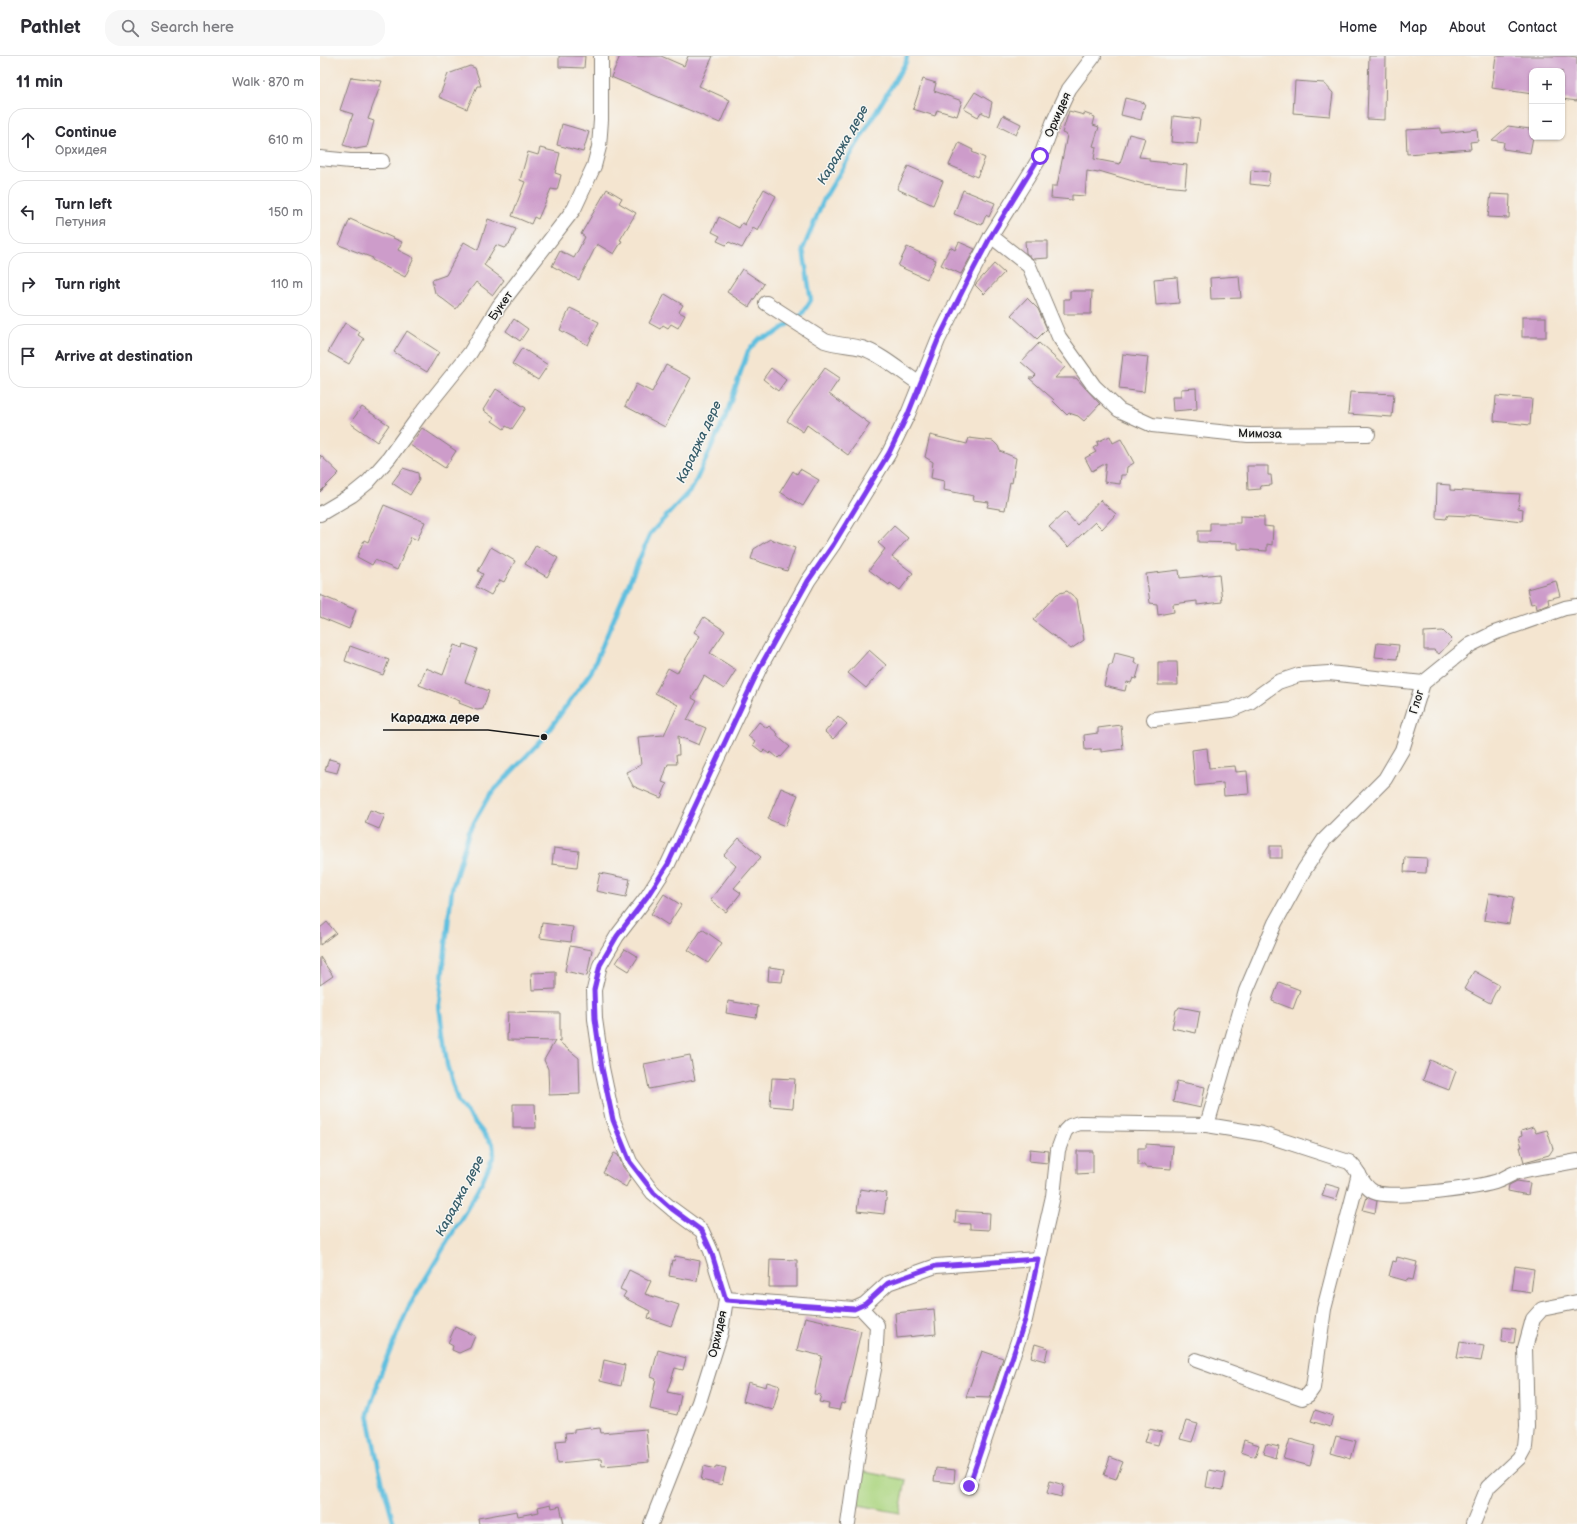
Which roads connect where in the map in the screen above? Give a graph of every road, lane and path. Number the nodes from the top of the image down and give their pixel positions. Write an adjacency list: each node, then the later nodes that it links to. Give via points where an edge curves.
1 (601, 56): 9 (street, Букет, via 599,147 594,166 574,210 499,306 470,353 389,458 368,482 352,495)
2 (1094, 56): 5 (street, Орхидея, via 1069,89 1040,156)
3 (320, 158): 4 (street)
4 (382, 161)
5 (991, 236): 7 (street, Орхидея, via 938,340); 8 (street, Мимоза, via 1029,266 1060,337 1094,386 1119,410 1152,425 1248,435)
6 (766, 303): 7 (street, via 825,342 869,351)
7 (920, 384): 17 (street, Орхидея, via 889,453 808,581 760,667 668,864 617,936 600,965 594,990 602,1068 613,1120 630,1162 654,1193 702,1231)
8 (1368, 434)
9 (320, 514)
10 (1577, 606): 11 (street, Глог, via 1494,633 1470,645)
11 (1423, 682): 12 (street, via 1329,673 1299,675 1278,682 1250,702 1231,710); 13 (street, Глог, via 1402,750 1385,779 1324,840 1275,923 1246,991)
12 (1154, 719)
13 (1207, 1125): 15 (street, via 1262,1134 1350,1162 1356,1166); 16 (street, via 1079,1123 1070,1126 1065,1131 1058,1150 1053,1196)
14 (1577, 1161): 15 (street, via 1516,1173 1495,1182 1434,1192 1386,1194 1373,1191)
15 (1359, 1174): 20 (street, via 1324,1309 1313,1388 1308,1395 1302,1398)
16 (1038, 1259): 19 (street, via 936,1266 888,1283); 21 (street, via 1025,1320)
17 (726, 1300): 19 (street, via 846,1309); 22 (street, Орхидея, via 721,1332 699,1402)
18 (1577, 1302): 24 (street, via 1542,1309 1533,1319 1525,1348 1525,1447 1519,1458 1488,1487)
19 (860, 1307): 23 (street, via 877,1325 874,1370 859,1446)
20 (1196, 1360)
21 (969, 1486)
22 (651, 1524)
23 (848, 1524)
24 (1472, 1524)

